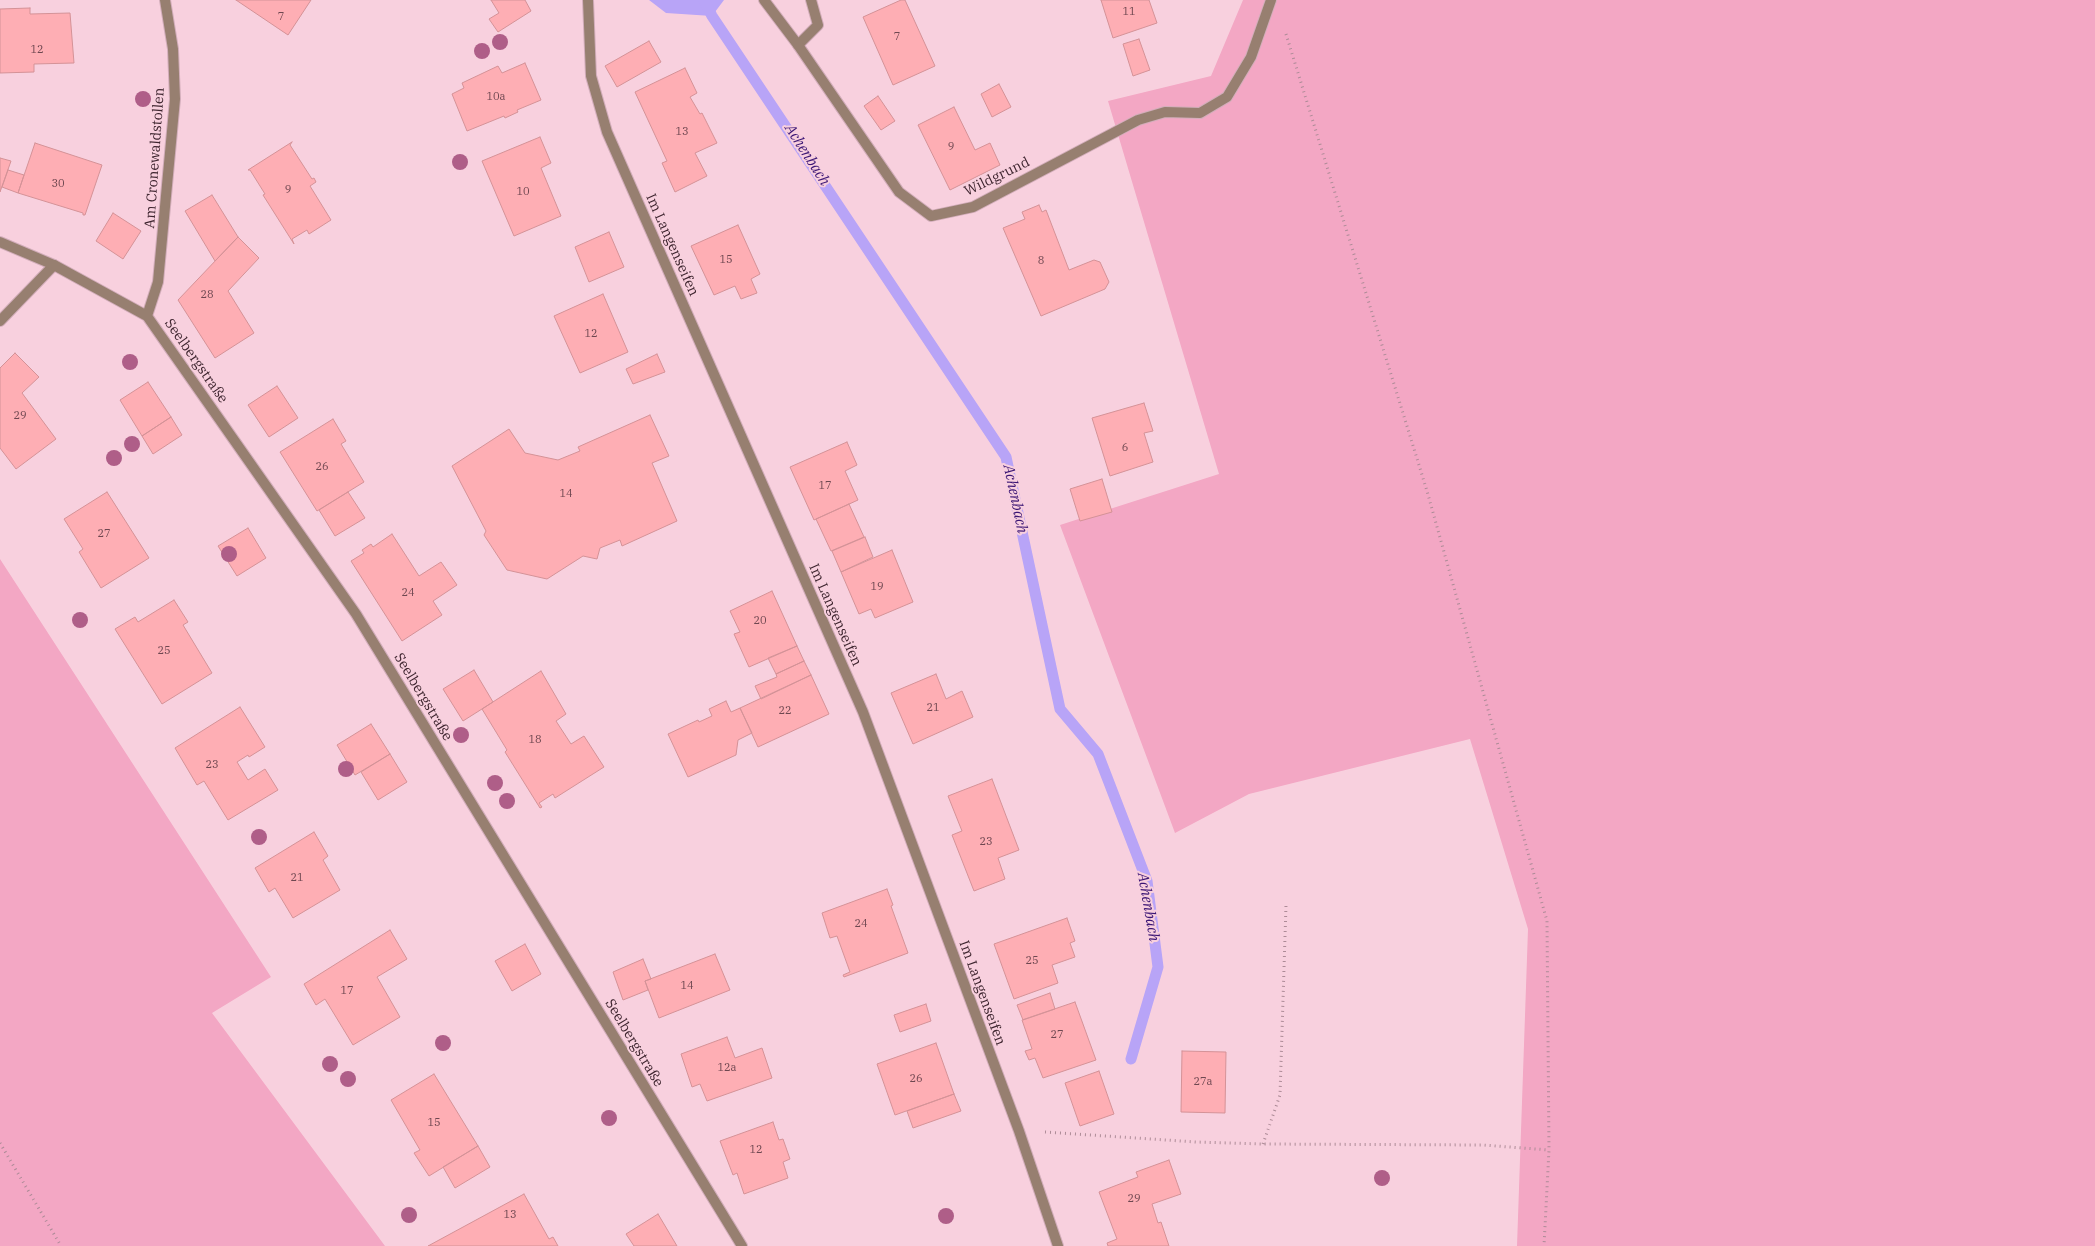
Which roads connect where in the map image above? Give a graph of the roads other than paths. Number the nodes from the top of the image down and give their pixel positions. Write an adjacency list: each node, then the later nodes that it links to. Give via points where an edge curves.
1 (165, 0): 9 (street, Am Cronewaldstollen, via 173,49 175,99 158,282)
2 (588, 0): 12 (street, Im Langenseifen, via 591,76 607,132 863,712 1019,1131)
3 (764, 0): 6 (street, Wildgrund)
4 (811, 0): 6 (street, via 818,24)
5 (1271, 0): 6 (street, Wildgrund, via 1251,57 1228,97 1200,113 1165,112 1138,120 972,207 931,216 899,192)
6 (798, 45)
7 (0, 242): 8 (street, Seelbergstraße)
8 (54, 265): 9 (street, Seelbergstraße); 10 (street)
9 (147, 316): 11 (street, Seelbergstraße, via 356,614)
10 (0, 321)
11 (742, 1246)
12 (1058, 1246)

